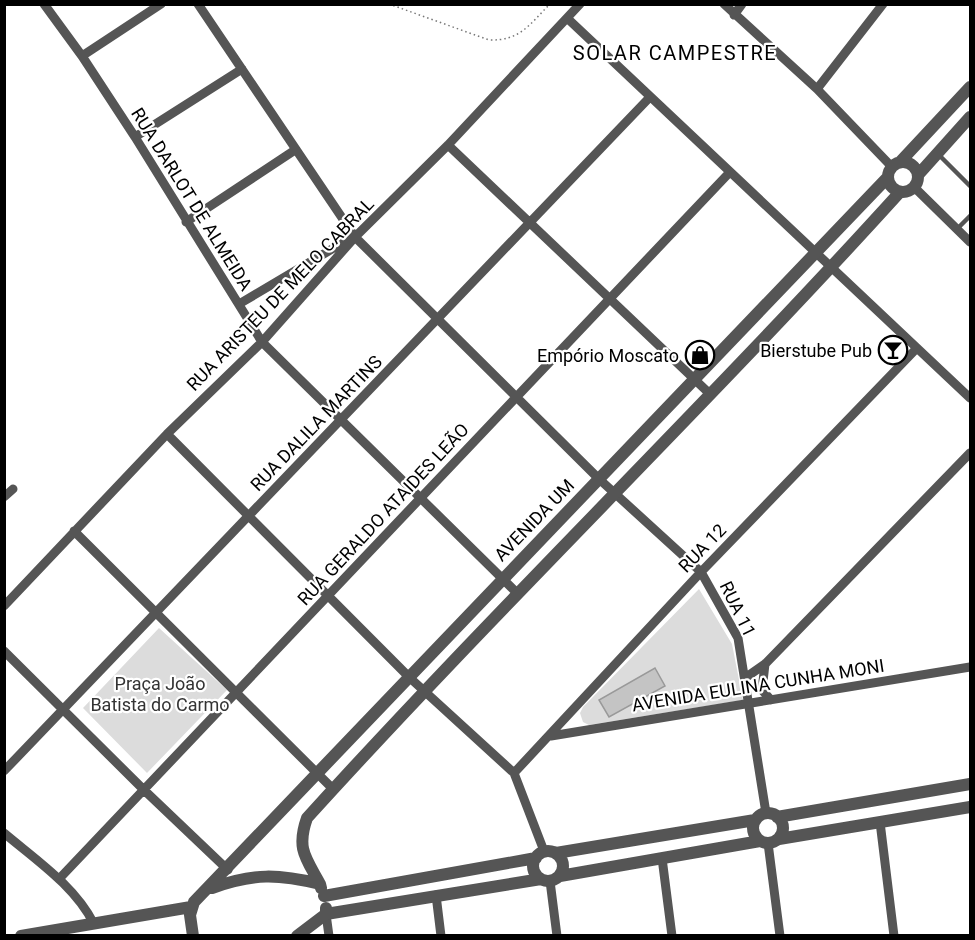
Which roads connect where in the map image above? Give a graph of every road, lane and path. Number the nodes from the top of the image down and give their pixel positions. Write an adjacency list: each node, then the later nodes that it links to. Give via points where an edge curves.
1 (44, 4): 12 (street, RUA DARLOT DE ALMEIDA)
2 (161, 4): 12 (street)
3 (198, 4): 13 (street, RUA 11)
4 (389, 4): 5 (path, via 489,40 518,36)
5 (550, 4)
6 (580, 4): 11 (street, RUA ARISTEU DE MELO CABRAL)
7 (724, 4): 10 (street)
8 (742, 4): 10 (street)
9 (883, 4): 15 (street)
10 (734, 15): 15 (street)
11 (567, 18): 16 (street); 19 (street, RUA ARISTEU DE MELO CABRAL)
12 (82, 56): 18 (street, RUA DARLOT DE ALMEIDA)
13 (242, 69): 18 (street); 20 (street, RUA 11)
14 (970, 87): 22 (street, AVENIDA UM)
15 (818, 89): 22 (street)
16 (650, 97): 23 (street); 29 (street, RUA DALILA MARTINS)
17 (970, 117): 21 (street)
18 (135, 137): 28 (street, RUA DARLOT DE ALMEIDA)
19 (448, 145): 29 (street); 31 (street, RUA ARISTEU DE MELO CABRAL)
20 (295, 150): 28 (street); 31 (street, RUA 11)
21 (938, 154): 24 (street); 25 (lane)
22 (893, 169): 24 (street, via 912,165); 26 (street, via 891,187); 33 (street, AVENIDA UM)
23 (730, 172): 33 (street); 35 (street, RUA GERALDO ATAIDES LEÃO)
24 (916, 181): 26 (street); 30 (street, via 933,206)
25 (970, 186)
26 (900, 192): 34 (street)
27 (970, 216): 30 (lane)
28 (186, 222): 36 (street, RUA DARLOT DE ALMEIDA)
29 (530, 223): 35 (street); 37 (street, RUA DALILA MARTINS)
30 (957, 229): 32 (street)
31 (355, 237): 36 (street, via 342,240); 37 (street, RUA 11); 38 (street, RUA ARISTEU DE MELO CABRAL)
32 (970, 242)
33 (815, 253): 34 (street); 40 (street, AVENIDA UM)
34 (831, 269): 39 (street); 41 (street)
35 (609, 299): 40 (street); 42 (street, RUA GERALDO ATAIDES LEÃO)
36 (239, 304): 38 (street, RUA DARLOT DE ALMEIDA)
37 (438, 320): 42 (street, RUA 11); 44 (street, RUA DALILA MARTINS)
38 (262, 342): 44 (street, RUA DARLOT DE ALMEIDA); 45 (street, RUA ARISTEU DE MELO CABRAL)
39 (917, 348): 43 (street); 54 (street, RUA 12)
40 (693, 380): 41 (street); 47 (street, AVENIDA UM)
41 (711, 395): 49 (street)
42 (516, 397): 47 (street, RUA 11); 50 (street, RUA GERALDO ATAIDES LEÃO)
43 (970, 398)
44 (342, 420): 50 (street, RUA DARLOT DE ALMEIDA); 52 (street, RUA DALILA MARTINS)
45 (166, 435): 52 (street); 53 (street, RUA ARISTEU DE MELO CABRAL)
46 (970, 453): 61 (street)
47 (598, 478): 49 (street, RUA 11); 55 (street, AVENIDA UM)
48 (13, 489): 51 (street)
49 (614, 493): 54 (street, RUA 11); 56 (street)
50 (422, 497): 55 (street, RUA DARLOT DE ALMEIDA); 57 (street, RUA GERALDO ATAIDES LEÃO)
51 (4, 498)
52 (250, 516): 57 (street); 59 (street, RUA DALILA MARTINS)
53 (74, 531): 58 (street, RUA ARISTEU DE MELO CABRAL); 59 (street)
54 (701, 572): 64 (street, RUA 11, via 738,638); 70 (street, RUA 12)
55 (502, 579): 56 (street, RUA DARLOT DE ALMEIDA); 63 (street, AVENIDA UM)
56 (518, 594): 65 (street)
57 (328, 596): 63 (street); 66 (street, RUA GERALDO ATAIDES LEÃO)
58 (4, 606)
59 (158, 613): 66 (street); 69 (street, RUA DALILA MARTINS)
60 (4, 651): 69 (street)
61 (765, 664): 64 (street); 67 (street, via 762,690)
62 (970, 667): 67 (street, AVENIDA EULINA CUNHA MONI)
63 (410, 678): 65 (street); 73 (street, AVENIDA UM)
64 (745, 678): 68 (street, RUA 11)
65 (426, 691): 72 (street); 75 (street)
66 (237, 692): 73 (street); 76 (street, RUA GERALDO ATAIDES LEÃO)
67 (771, 700): 68 (street, AVENIDA EULINA CUNHA MONI)
68 (748, 704): 70 (street, AVENIDA EULINA CUNHA MONI); 78 (street, RUA 11)
69 (63, 711): 71 (street, RUA DALILA MARTINS); 76 (street)
70 (551, 736): 72 (street, RUA 12)
71 (4, 771)
72 (514, 773): 82 (street)
73 (318, 774): 75 (street); 84 (street, AVENIDA UM)
74 (970, 784): 78 (street)
75 (333, 789): 88 (street, via 307,818 302,830 302,854)
76 (144, 790): 84 (street); 86 (street, RUA GERALDO ATAIDES LEÃO)
77 (970, 807): 79 (street)
78 (766, 817): 81 (street, via 753,832); 81 (street, via 783,826); 82 (street)
79 (880, 822): 81 (street); 101 (street)
80 (4, 833): 86 (street)
81 (769, 841): 83 (street); 100 (street)
82 (546, 854): 85 (street, via 534,870); 85 (street, via 564,864); 88 (street)
83 (662, 858): 85 (street); 99 (street)
84 (228, 870): 87 (street, AVENIDA UM)
85 (550, 878): 89 (street); 98 (street)
86 (59, 879): 92 (street, via 87,909)
87 (208, 889): 88 (street, via 253,876 285,876); 90 (street, AVENIDA UM)
88 (322, 890): 91 (street)
89 (435, 895): 91 (street); 97 (street)
90 (191, 907): 92 (street); 93 (street)
91 (326, 914): 95 (street); 96 (street)
92 (94, 924): 94 (street)
93 (192, 935)
94 (21, 936)
95 (297, 936)
96 (328, 936)
97 (441, 936)
98 (557, 936)
99 (672, 936)
100 (780, 936)
101 (894, 936)

